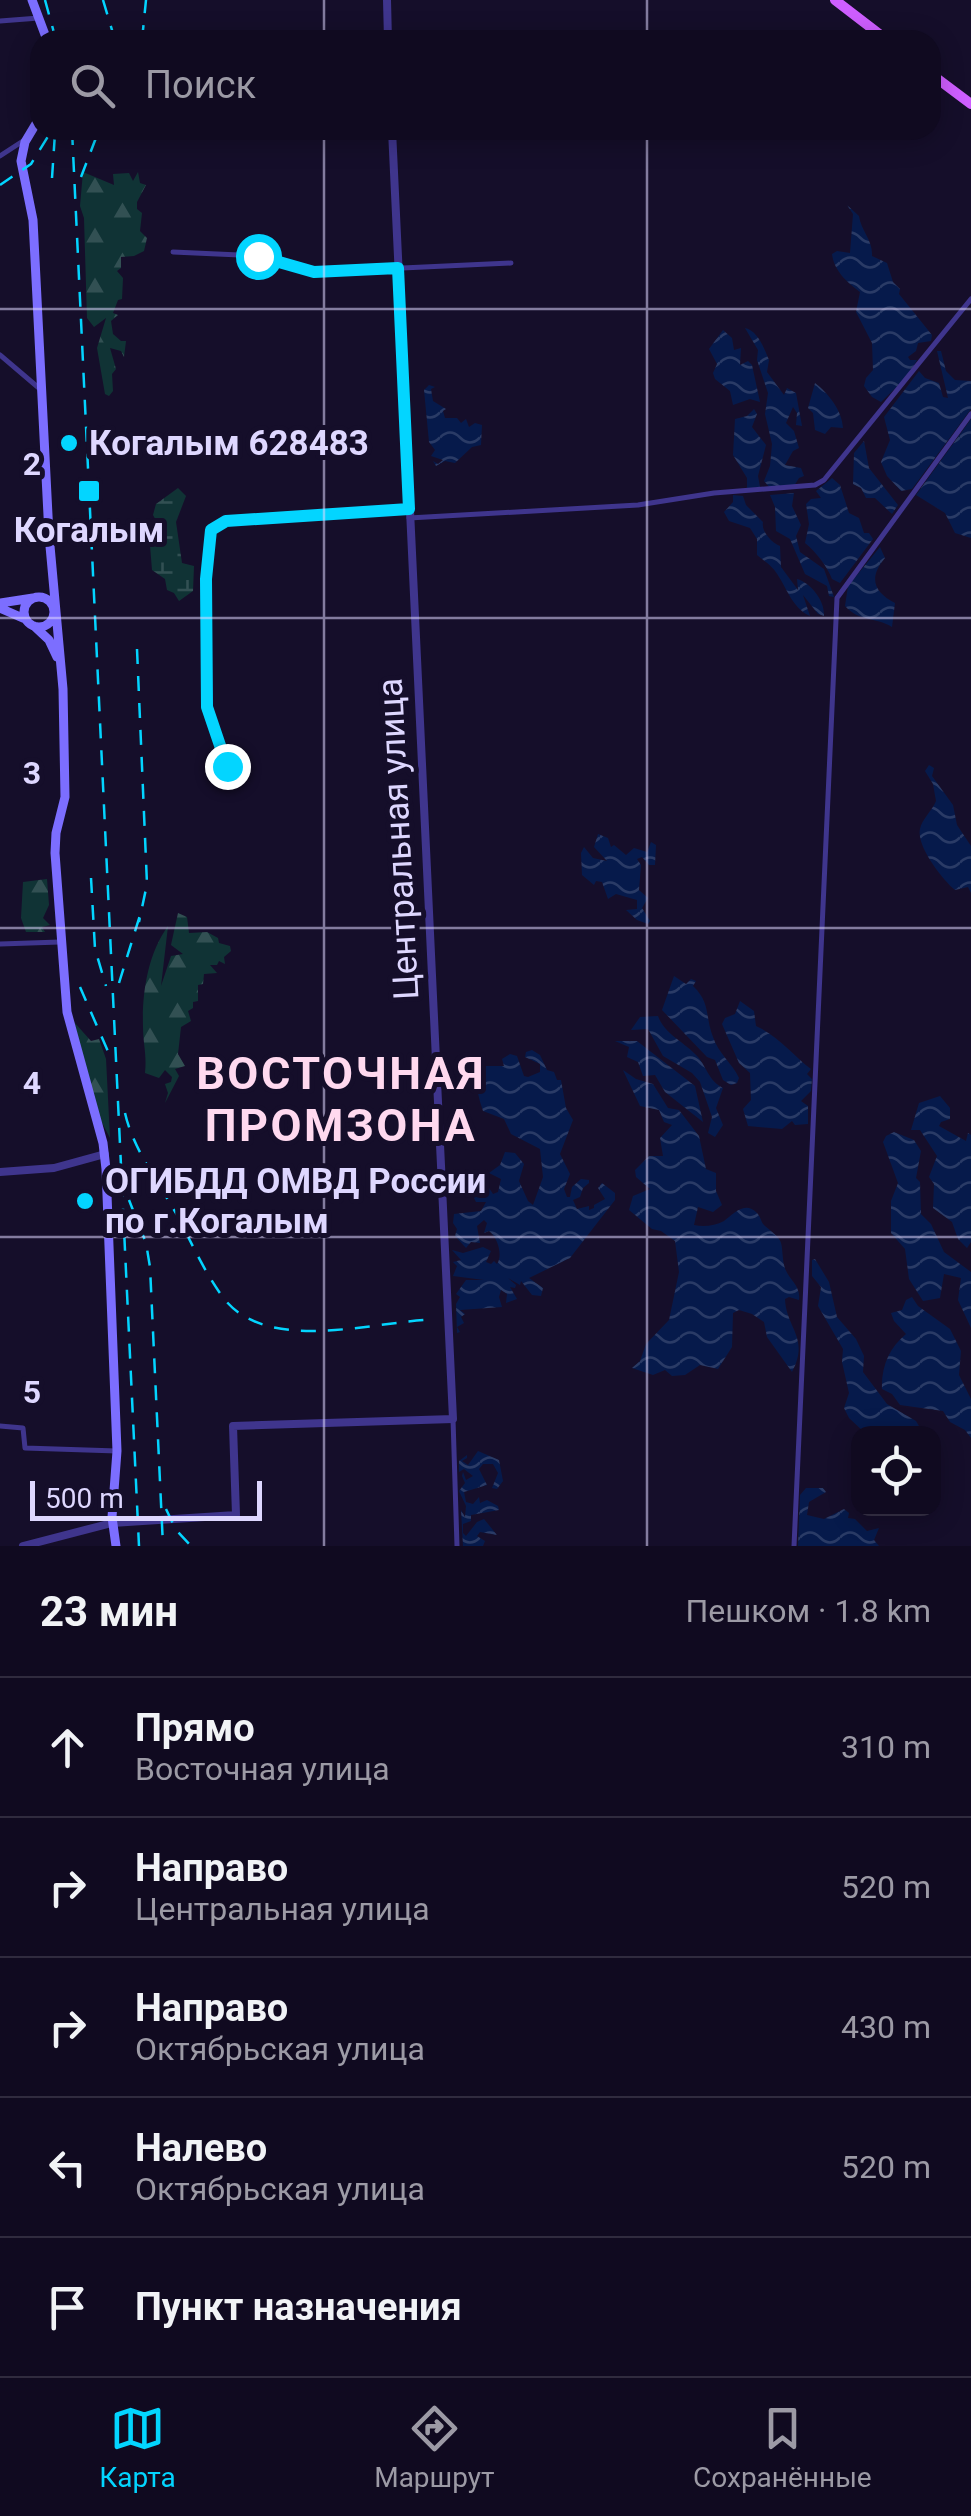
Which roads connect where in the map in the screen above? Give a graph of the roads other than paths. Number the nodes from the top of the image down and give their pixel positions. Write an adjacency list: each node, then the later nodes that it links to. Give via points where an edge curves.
1 (32, 0): 4 (main road)
2 (387, 0): 7 (street)
3 (835, 0): 8 (main road)
4 (39, 18): 5 (street); 6 (main road)
5 (0, 21)
6 (43, 30)
7 (388, 30)
8 (874, 30)
9 (941, 82): 10 (main road)
10 (971, 104)
11 (30, 134): 12 (main road)
12 (28, 137): 14 (street); 16 (main road)
13 (392, 140): 19 (street, Центральная улица)
14 (9, 150): 15 (street); 16 (street)
15 (0, 156)
16 (21, 158): 22 (main road, via 32,213)
17 (173, 252): 19 (street, via 264,256 316,272)
18 (511, 263): 19 (street)
19 (398, 268): 24 (street, Центральная улица)
20 (971, 298): 24 (street, via 815,485 638,505)
21 (0, 355): 22 (street)
22 (37, 380): 25 (main road)
23 (971, 414): 45 (street, via 838,598)
24 (409, 513): 33 (street, via 226,521 211,530 207,707); 38 (street, Центральная улица)
25 (49, 535): 26 (main road, via 49,586); 27 (main road)
26 (37, 598): 28 (main road); 29 (main road); 30 (main road, via 25,608)
27 (54, 598): 29 (main road); 31 (main road)
28 (0, 606): 30 (main road)
29 (54, 610): 30 (main road, via 48,624); 31 (main road)
30 (30, 623): 32 (main road, via 54,648)
31 (57, 623): 32 (main road)
32 (63, 689): 34 (main road, via 65,797 55,840)
33 (227, 766)
34 (60, 942): 35 (street); 36 (main road, via 68,1022)
35 (0, 944)
36 (105, 1154): 37 (street, via 59,1167); 40 (main road)
37 (0, 1172)
38 (453, 1419): 41 (street, via 233,1426 236,1516); 44 (street, Центральная улица)
39 (0, 1426): 40 (street, via 22,1428 25,1448)
40 (117, 1450): 41 (main road)
41 (112, 1523): 42 (street); 43 (main road)
42 (29, 1545)
43 (116, 1546)
44 (457, 1546)
45 (794, 1546)

